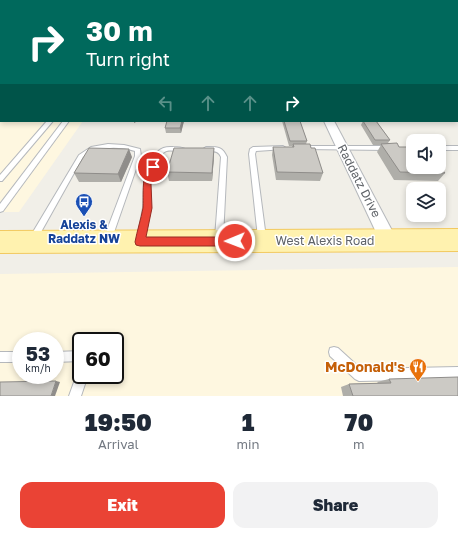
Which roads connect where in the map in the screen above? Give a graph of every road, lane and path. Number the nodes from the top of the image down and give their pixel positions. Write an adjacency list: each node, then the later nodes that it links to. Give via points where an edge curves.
1 (49, 122): 12 (lane)
2 (65, 122): 13 (lane)
3 (329, 122): 6 (street, Raddatz Drive)
4 (289, 148): 17 (lane, via 253,149)
5 (297, 148): 6 (lane)
6 (342, 148): 7 (lane); 14 (street, Raddatz Drive)
7 (397, 148)
8 (455, 148): 9 (lane)
9 (458, 154)
10 (135, 167): 11 (lane); 19 (lane, via 138,150 129,147 93,148 85,152); 20 (lane)
11 (153, 167): 16 (lane, via 159,153 166,148 217,149 222,152 224,157); 21 (lane, via 147,184 147,208)
12 (0, 179)
13 (0, 209)
14 (388, 240): 15 (main road, West Alexis Road); 17 (main road, West Alexis Road)
15 (458, 240)
16 (219, 241): 17 (main road, West Alexis Road); 21 (main road, West Alexis Road)
17 (262, 241)
18 (0, 242): 19 (main road, West Alexis Road)
19 (31, 242): 20 (main road, West Alexis Road)
20 (107, 242): 21 (main road, West Alexis Road)
21 (140, 242)
22 (334, 352): 25 (lane, via 359,375)
23 (12, 357): 24 (lane)
24 (0, 358)
25 (458, 373)
26 (79, 384): 27 (lane)
27 (75, 396)

